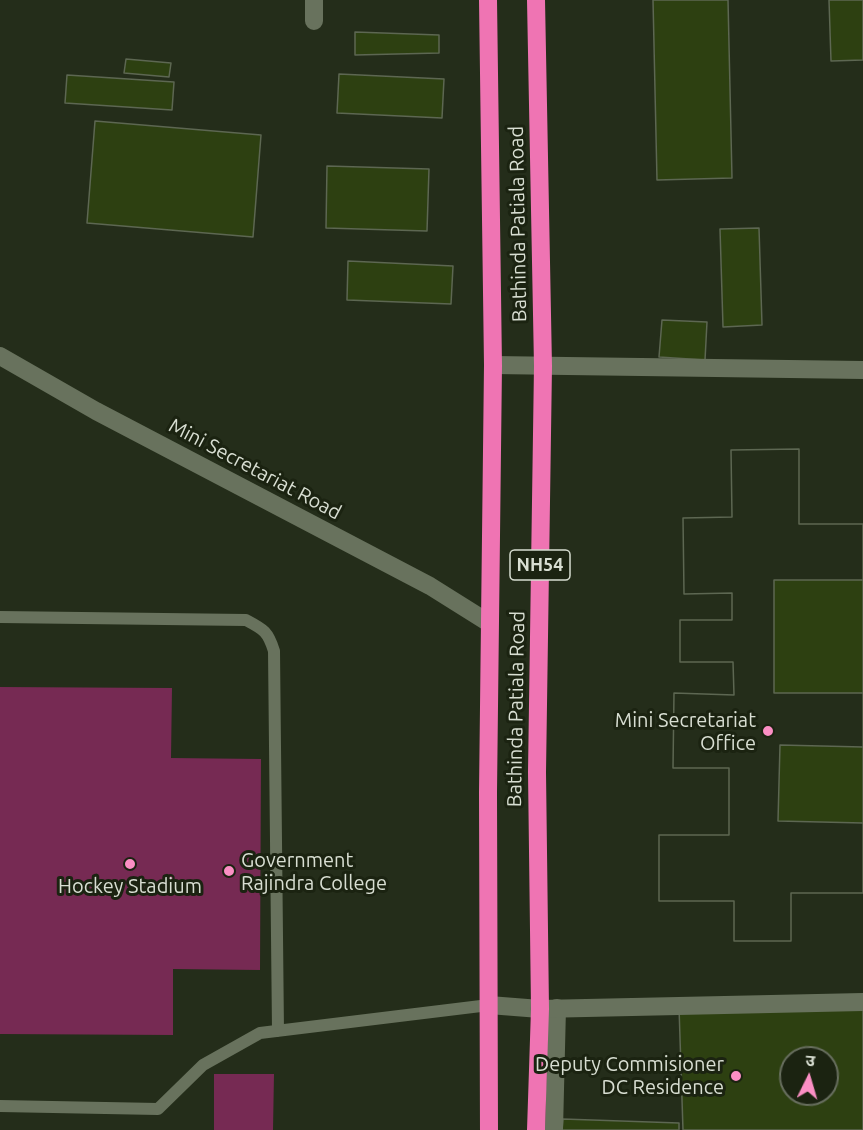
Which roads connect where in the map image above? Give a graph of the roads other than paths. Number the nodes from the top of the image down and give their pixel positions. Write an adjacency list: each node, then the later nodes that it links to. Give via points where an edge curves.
1 (314, 0): 4 (street)
2 (488, 0): 6 (highway, NH54)
3 (536, 0): 7 (highway, Bathinda Patiala Road / NH54)
4 (314, 21)
5 (0, 356): 10 (street, Mini Secretariat Road, via 96,411 430,586)
6 (493, 365): 7 (street); 10 (highway, NH54)
7 (543, 366): 8 (street); 13 (highway, Bathinda Patiala Road / NH54, via 537,772)
8 (863, 370)
9 (0, 617): 14 (lane, via 246,620 269,635 274,651)
10 (489, 623): 12 (highway, NH54)
11 (863, 1002): 13 (street)
12 (489, 1005): 13 (street); 14 (lane); 16 (highway, NH54)
13 (548, 1009): 17 (highway, Bathinda Patiala Road / NH54); 18 (street)
14 (278, 1031): 15 (lane, via 260,1033 203,1065 159,1109)
15 (0, 1106)
16 (489, 1130)
17 (536, 1130)
18 (554, 1130)

